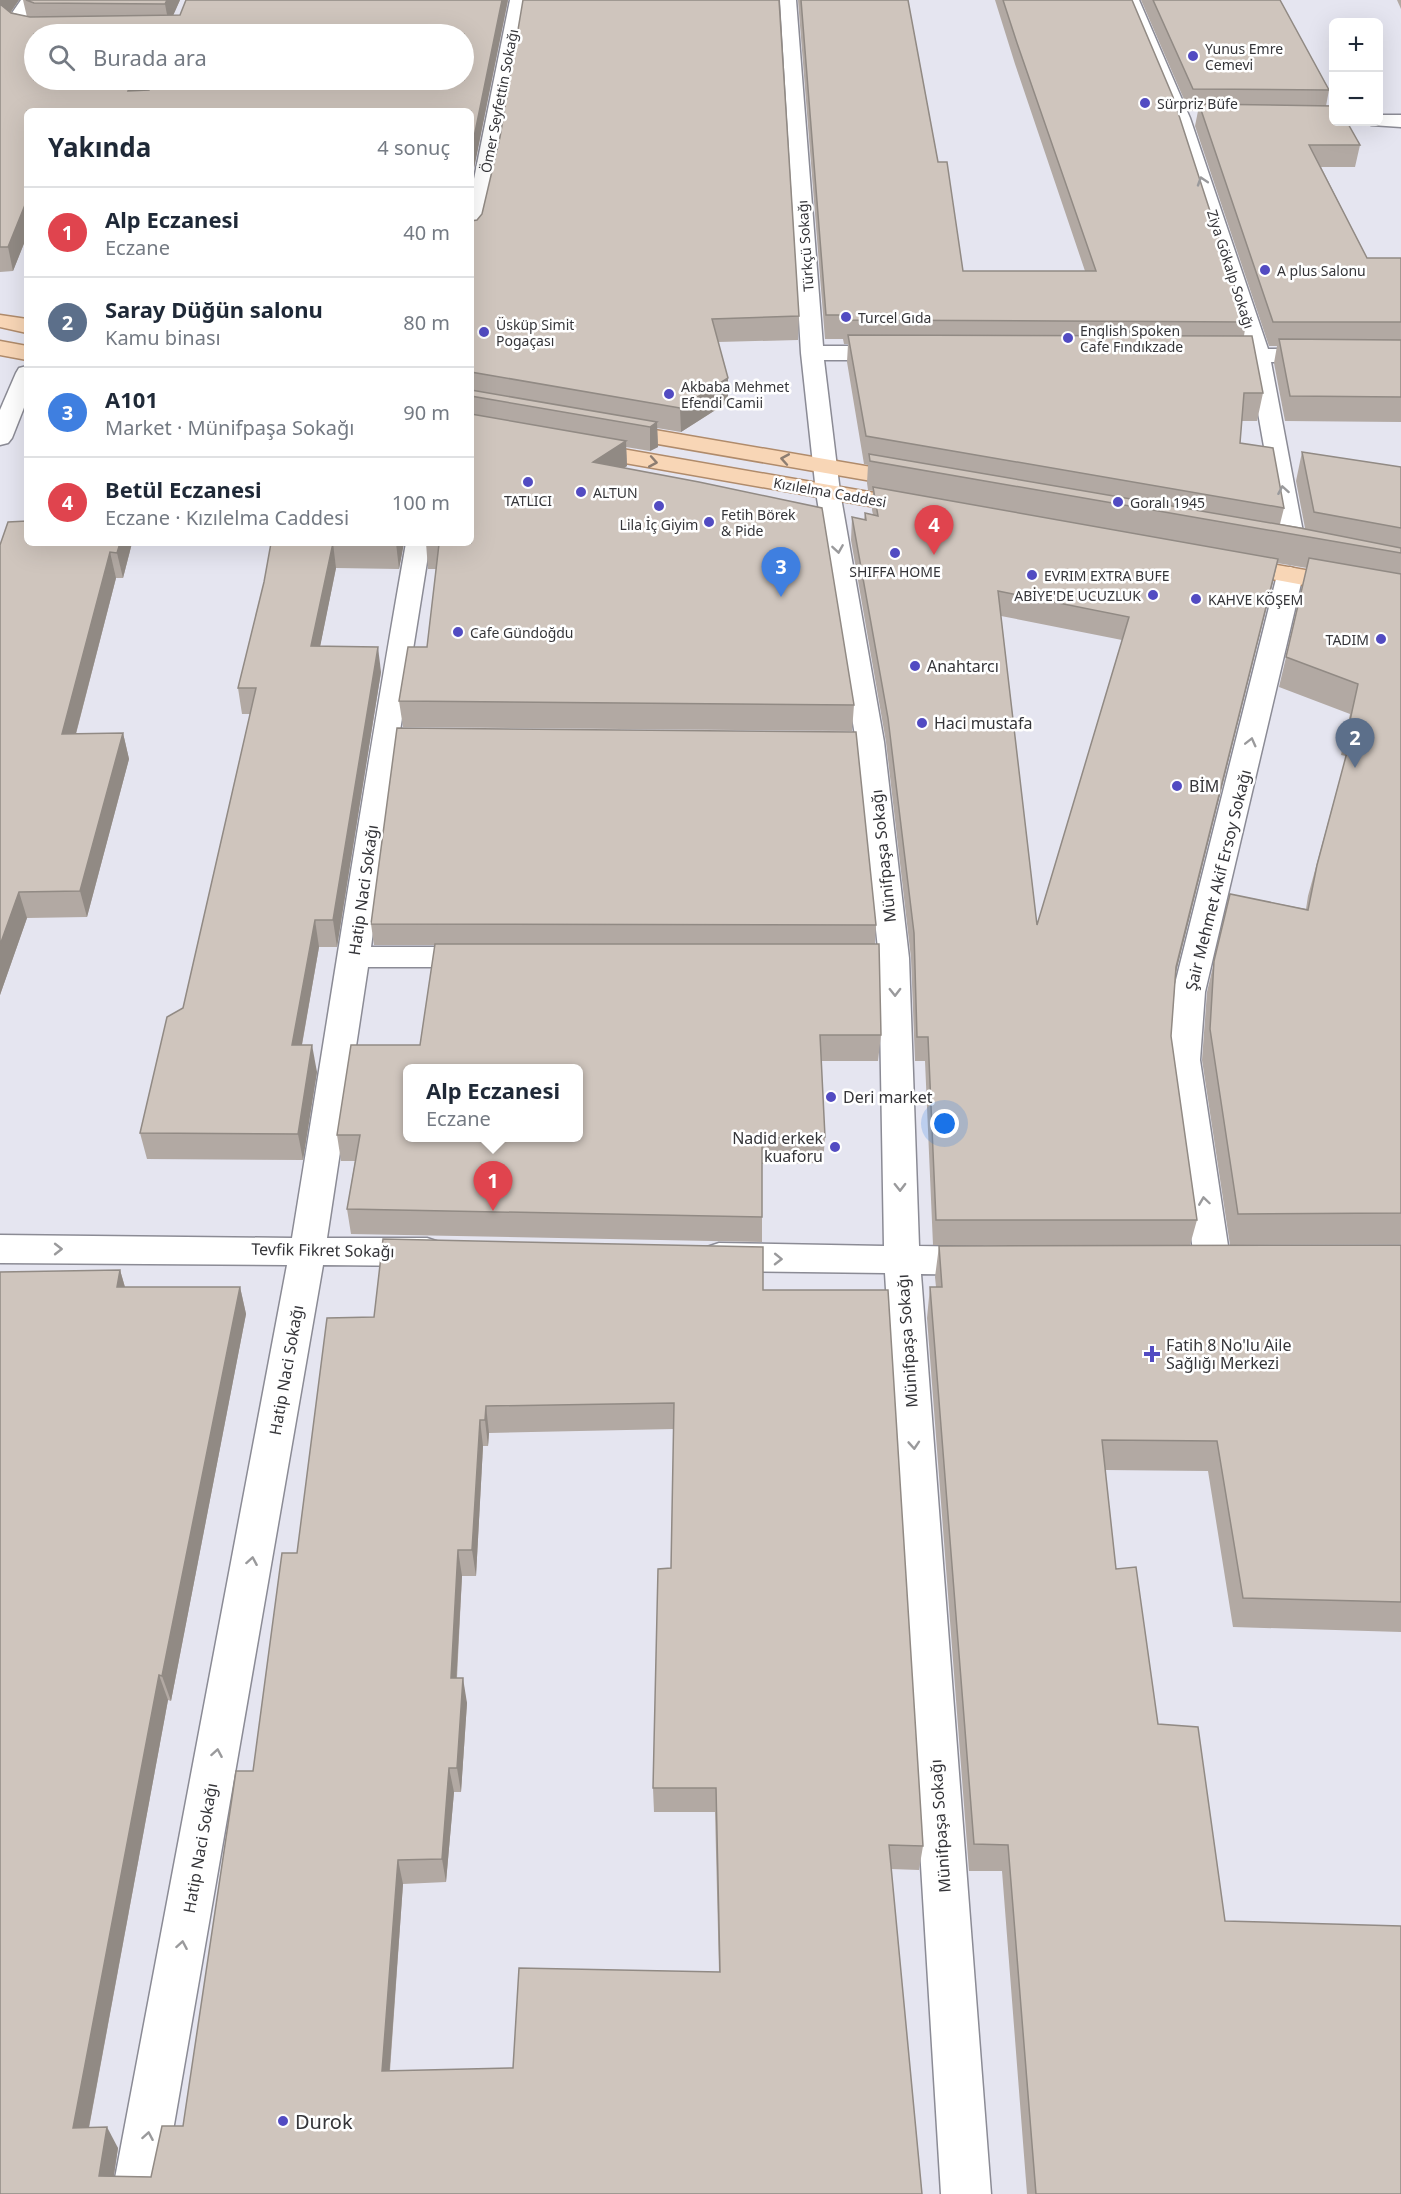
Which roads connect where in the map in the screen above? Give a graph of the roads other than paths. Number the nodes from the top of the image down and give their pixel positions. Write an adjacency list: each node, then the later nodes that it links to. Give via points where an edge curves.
1 (29, 0): 5 (street, via 14,23)
2 (519, 0): 10 (street, Ömer Seyfettin Sokağı)
3 (788, 0): 16 (street, Türkçü Sokağı)
4 (1131, 0): 6 (street, Ziya Gökalp Sokağı)
5 (24, 28)
6 (1181, 118): 7 (street); 20 (street, Ziya Gökalp Sokağı, one-way to 6)
7 (1205, 118)
8 (1383, 120): 9 (street)
9 (1401, 121)
10 (480, 159): 11 (street, Ömer Seyfettin Sokağı)
11 (474, 211)
12 (0, 321): 13 (main road)
13 (24, 325)
14 (0, 348): 15 (main road)
15 (24, 352)
16 (812, 353): 17 (street); 25 (street, Türkçü Sokağı)
17 (918, 354)
18 (1188, 355): 20 (street)
19 (1401, 355): 20 (street)
20 (1259, 356): 29 (street, Ziya Gökalp Sokağı, one-way to 20)
21 (24, 380): 23 (street)
22 (597, 427): 25 (main road, Kızılelma Caddesi, one-way to 22)
23 (0, 438)
24 (563, 446): 25 (main road, Kızılelma Caddesi, one-way to 25)
25 (828, 479): 26 (main road, Kızılelma Caddesi); 27 (main road, Kızılelma Caddesi); 42 (street, Münifpaşa Sokağı, one-way to 42, via 882,958)
26 (932, 485)
27 (932, 510)
28 (418, 546): 32 (street, Hatip Naci Sokağı, via 396,737)
29 (1293, 555): 30 (main road); 31 (main road); 39 (street, Şair Mehmet Akif Ersoy Sokağı, one-way to 29, via 1184,1060 1189,992)
30 (1210, 561)
31 (1401, 595)
32 (354, 957): 33 (street); 35 (street, Hatip Naci Sokağı)
33 (510, 957)
34 (0, 1249): 35 (street, Tevfik Fikret Sokağı, one-way to 35)
35 (308, 1249): 36 (street, Tevfik Fikret Sokağı); 43 (street, Hatip Naci Sokağı, one-way to 35)
36 (462, 1252)
37 (688, 1257): 42 (street, one-way to 42)
38 (1176, 1259): 39 (street)
39 (1212, 1259): 40 (street)
40 (1247, 1259)
41 (1009, 1260): 42 (street)
42 (902, 1261): 44 (street, Münifpaşa Sokağı, one-way to 44)
43 (137, 2194)
44 (966, 2194)

